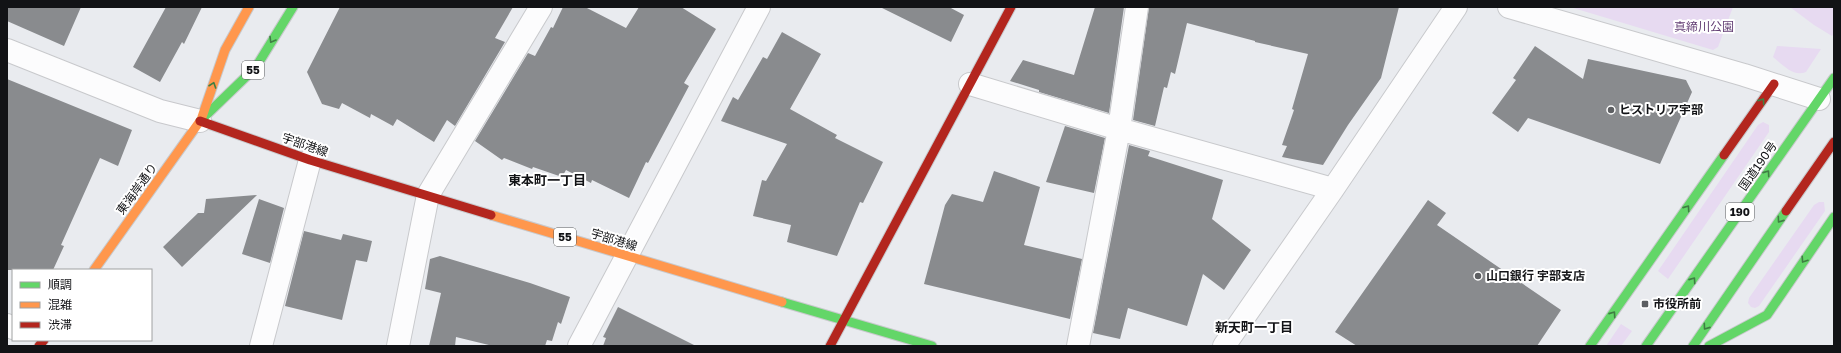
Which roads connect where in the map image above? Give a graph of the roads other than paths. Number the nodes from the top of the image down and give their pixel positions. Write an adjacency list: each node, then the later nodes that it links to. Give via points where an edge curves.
1 (249, 7): 14 (main road, one-way to 1, via 225,50)
2 (293, 7): 14 (main road, 55, one-way to 14, via 256,67)
3 (541, 7): 19 (street)
4 (759, 7): 21 (street)
5 (1011, 7): 11 (main road)
6 (1137, 7): 15 (street)
7 (1456, 7): 18 (street)
8 (1510, 7): 12 (street)
9 (7, 50): 14 (street, via 160,110)
10 (1834, 78): 13 (main road, 国道190号 / 190)
11 (970, 84): 15 (street); 23 (main road)
12 (1774, 84): 13 (street); 31 (main road, one-way to 12)
13 (1819, 99): 32 (main road, 国道190号 / 190, one-way to 13)
14 (200, 121): 17 (main road, 宇部港線 / 55); 22 (main road, 東海岸通り)
15 (1119, 129): 18 (street); 29 (street)
16 (1834, 142): 33 (main road, one-way to 33)
17 (310, 160): 19 (main road, 宇部港線 / 55); 24 (street)
18 (1333, 189): 30 (street)
19 (428, 195): 21 (main road, 宇部港線 / 55); 25 (street)
20 (1834, 217): 34 (main road, one-way to 34, via 1767,315)
21 (628, 257): 23 (main road, 宇部港線 / 55); 26 (street)
22 (95, 269)
23 (844, 319): 27 (main road); 28 (main road, 宇部港線 / 55)
24 (261, 346)
25 (398, 346)
26 (579, 346)
27 (830, 346)
28 (932, 346)
29 (1078, 346)
30 (1224, 346)
31 (1590, 346)
32 (1646, 346)
33 (1693, 346)
34 (1709, 346)

